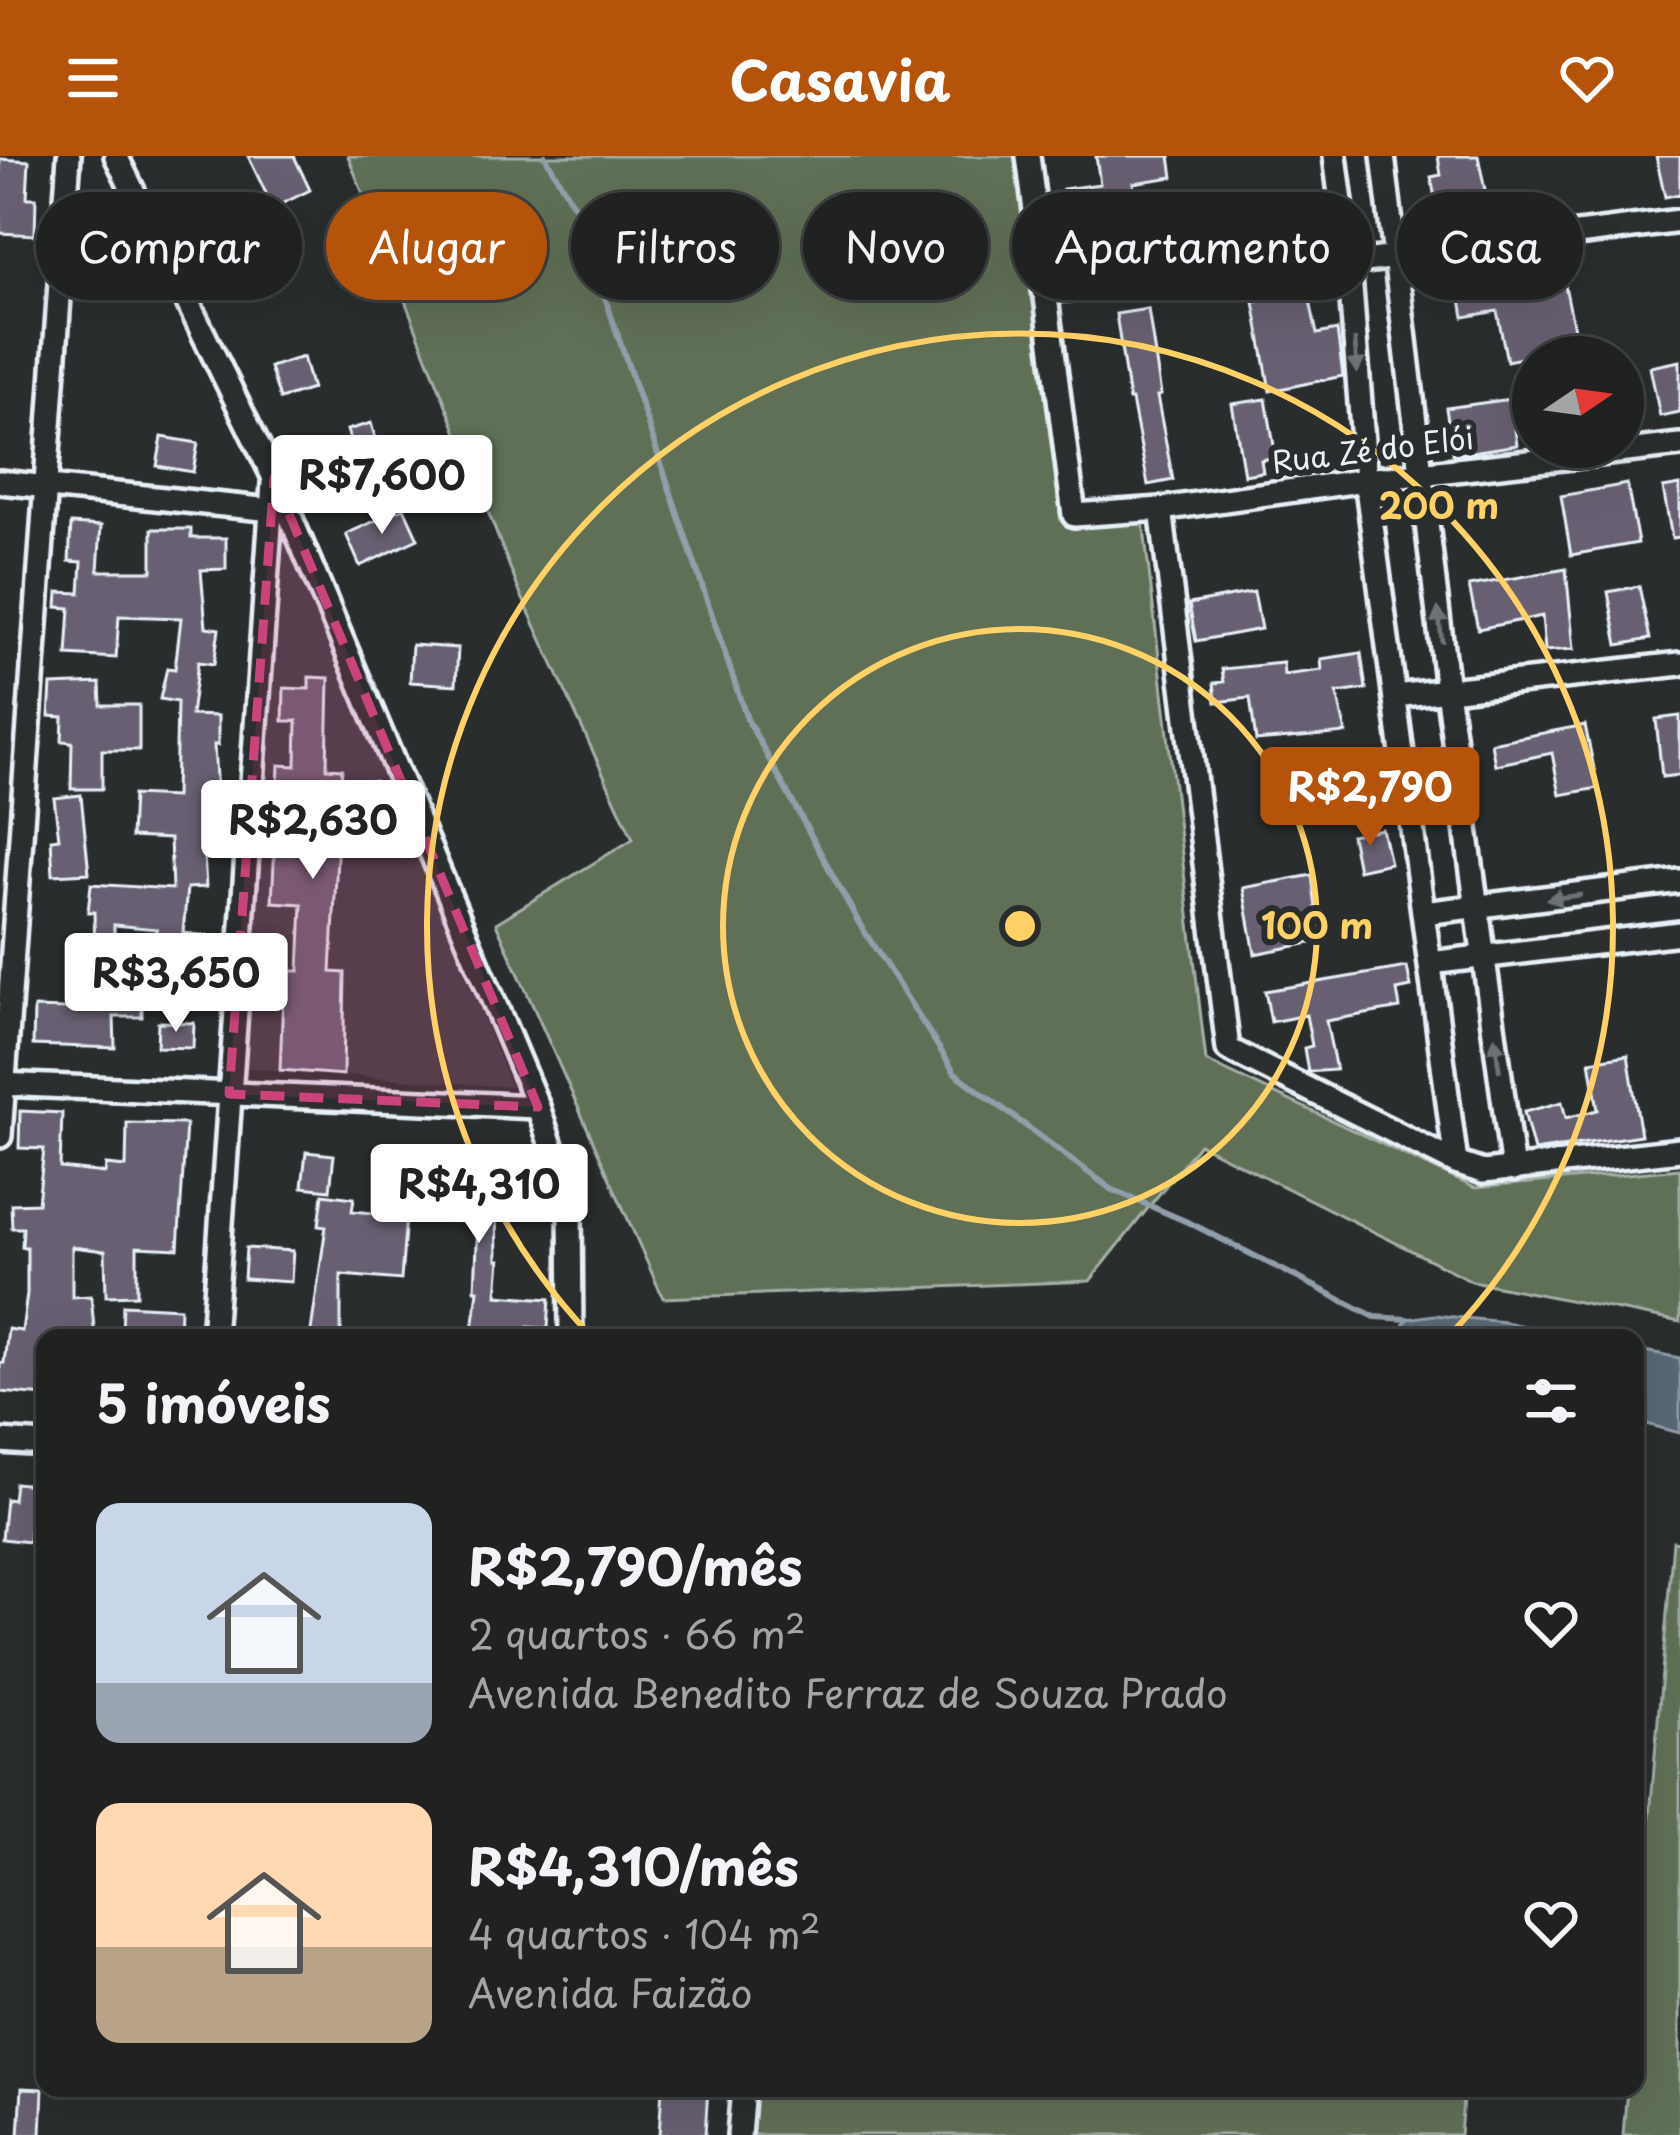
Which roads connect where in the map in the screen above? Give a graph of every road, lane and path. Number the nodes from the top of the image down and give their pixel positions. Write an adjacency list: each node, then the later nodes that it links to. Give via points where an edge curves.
1 (69, 156): 18 (street)
2 (116, 156): 15 (street)
3 (1028, 156): 6 (street)
4 (1336, 156): 7 (street)
5 (1383, 156): 9 (street)
6 (1032, 192)
7 (1340, 192)
8 (1680, 220): 9 (street)
9 (1396, 257): 10 (street); 14 (street)
10 (1373, 260)
11 (1044, 300): 19 (street, Rua Zé do Elói, via 1074,514)
12 (1352, 300): 16 (street, one-way to 16)
13 (1680, 445): 14 (street, Rua Zé do Elói)
14 (1422, 474): 16 (street, Rua Zé do Elói); 22 (street, one-way to 14)
15 (274, 478): 20 (street); 32 (street)
16 (1366, 480): 19 (street, Rua Zé do Elói); 23 (street)
17 (0, 482): 18 (street)
18 (47, 486): 20 (street); 30 (street)
19 (1161, 509): 35 (street, via 1228,1049)
20 (272, 510): 31 (street)
21 (1680, 664): 22 (street)
22 (1447, 690): 23 (street); 25 (street)
23 (1394, 696): 26 (street)
24 (1680, 881): 25 (street, one-way to 25)
25 (1477, 908): 26 (street); 28 (street)
26 (1424, 913): 29 (street)
27 (1680, 933): 28 (street)
28 (1484, 956): 29 (street); 36 (street, one-way to 28)
29 (1430, 962): 35 (street)
30 (2, 1084): 31 (street); 33 (street)
31 (229, 1094): 32 (street); 37 (street)
32 (538, 1107): 38 (street, via 570,1201)
33 (0, 1136)
34 (1680, 1150): 36 (street)
35 (1456, 1163): 36 (street)
36 (1513, 1170)
37 (214, 1329)
38 (571, 1329)
39 (0, 1441): 40 (street)
40 (36, 1443)
41 (742, 2097): 42 (street)
42 (740, 2135)

